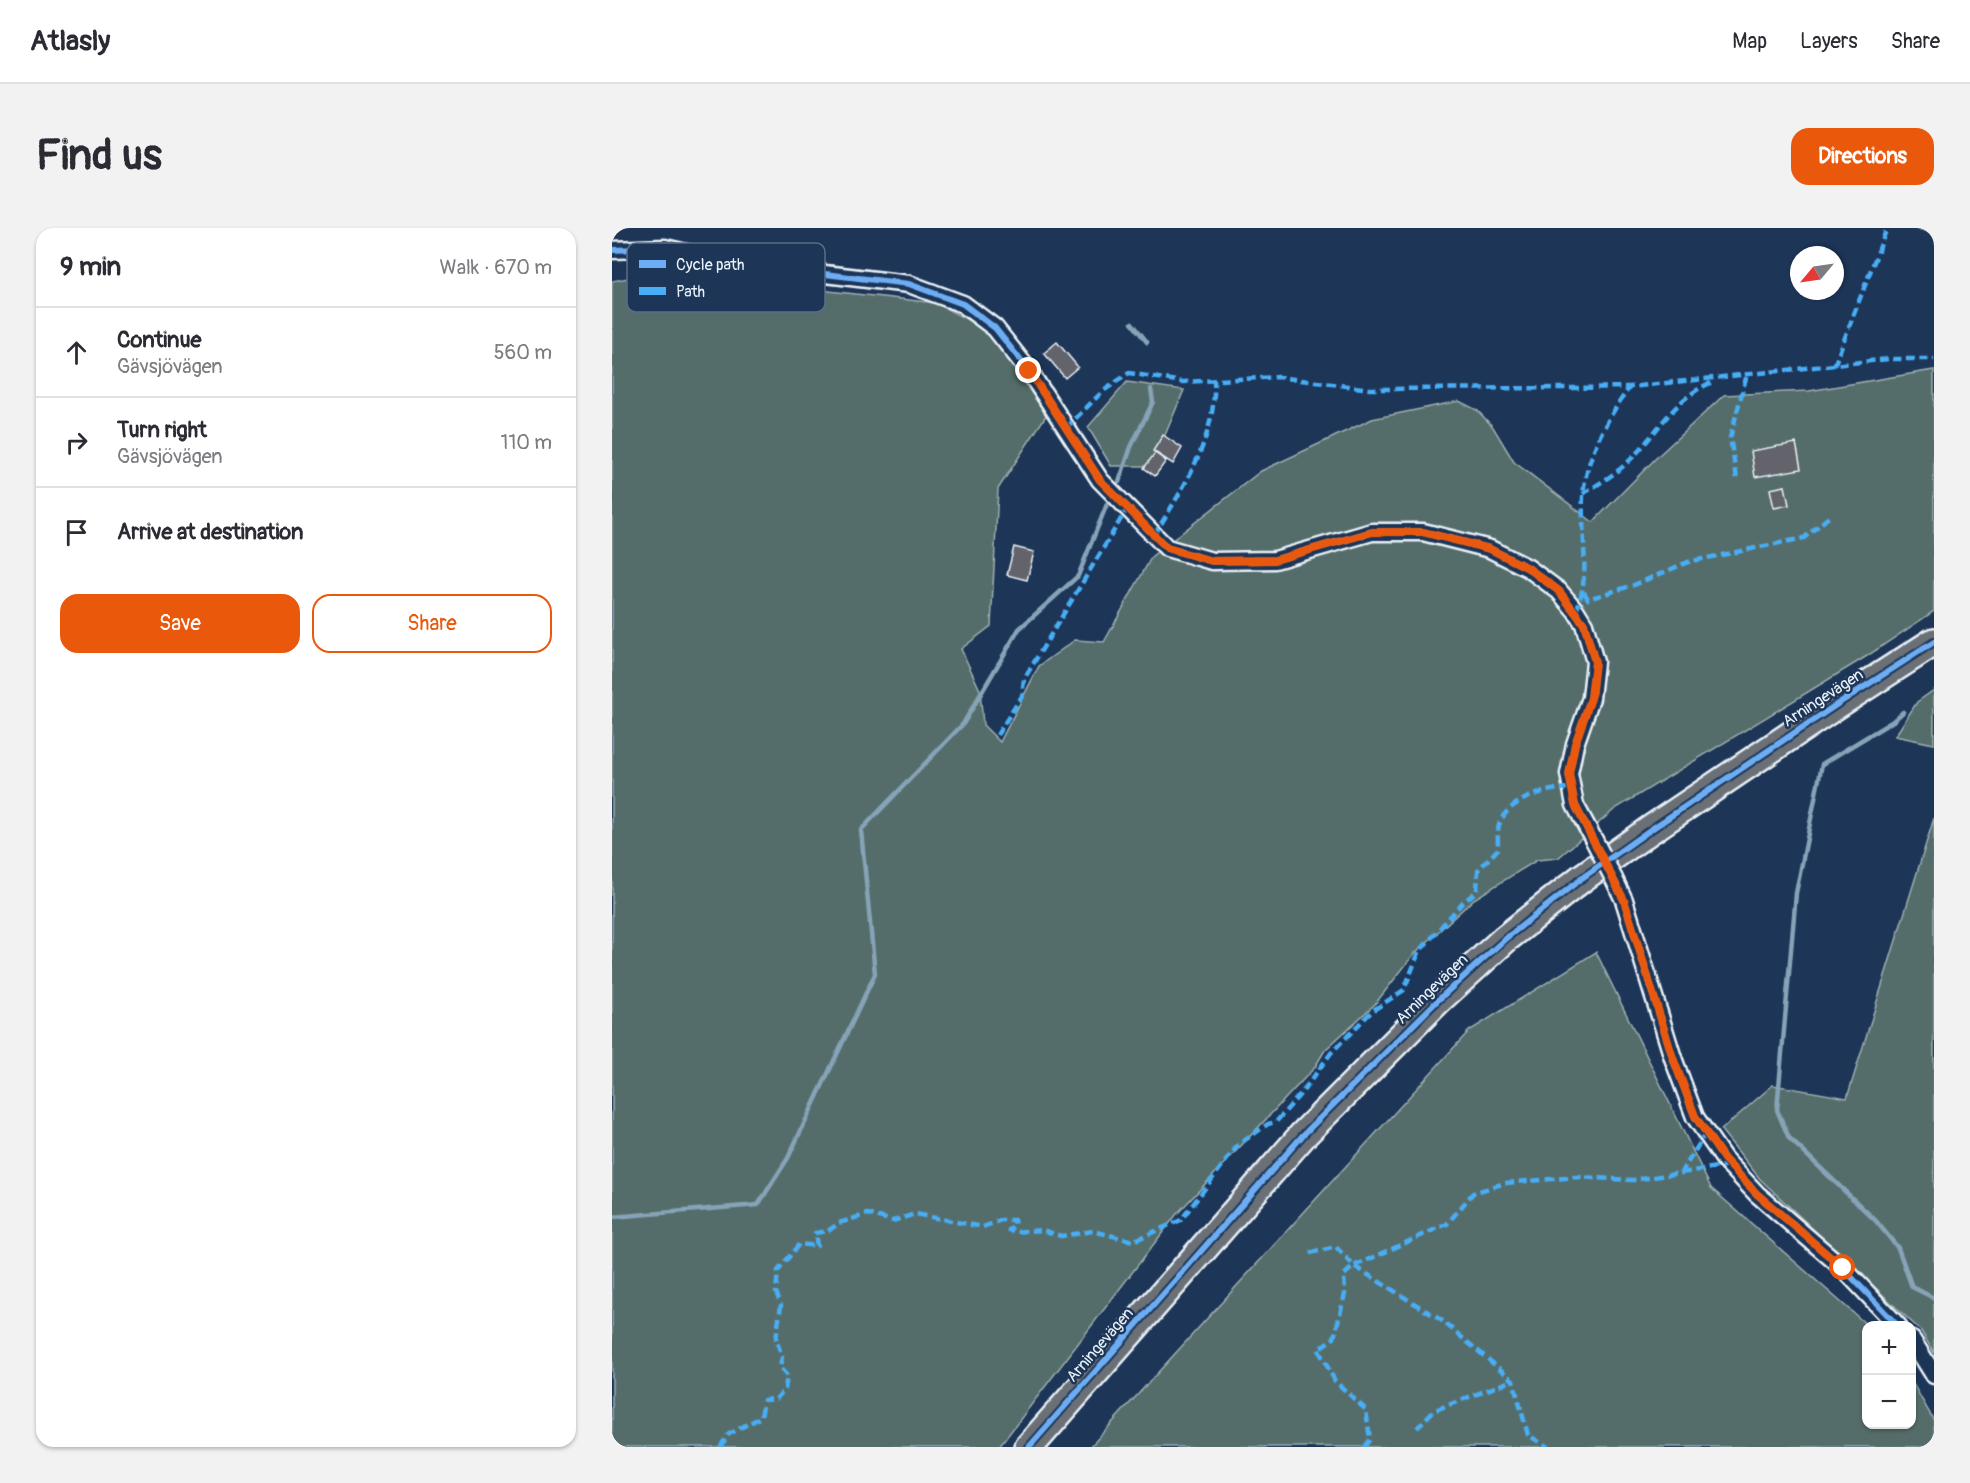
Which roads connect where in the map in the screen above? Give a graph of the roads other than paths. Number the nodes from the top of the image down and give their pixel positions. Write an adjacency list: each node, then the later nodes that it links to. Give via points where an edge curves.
1 (627, 249): 2 (street, bridge)
2 (612, 250)
3 (825, 274): 5 (street, bridge, via 909,284 963,303 995,327 1029,371 1100,480 1167,548 1212,561 1275,560 1372,532 1423,532 1490,549 1528,568 1559,591 1584,624 1595,662 1591,698 1569,774 1575,805 1624,900 1695,1116 1724,1159 1757,1194 1843,1268)
4 (1934, 642): 8 (main road, Arningevägen, via 1650,830 1505,939 1303,1135)
5 (1893, 1321)
6 (1916, 1348): 7 (street)
7 (1934, 1375)
8 (1029, 1447)

